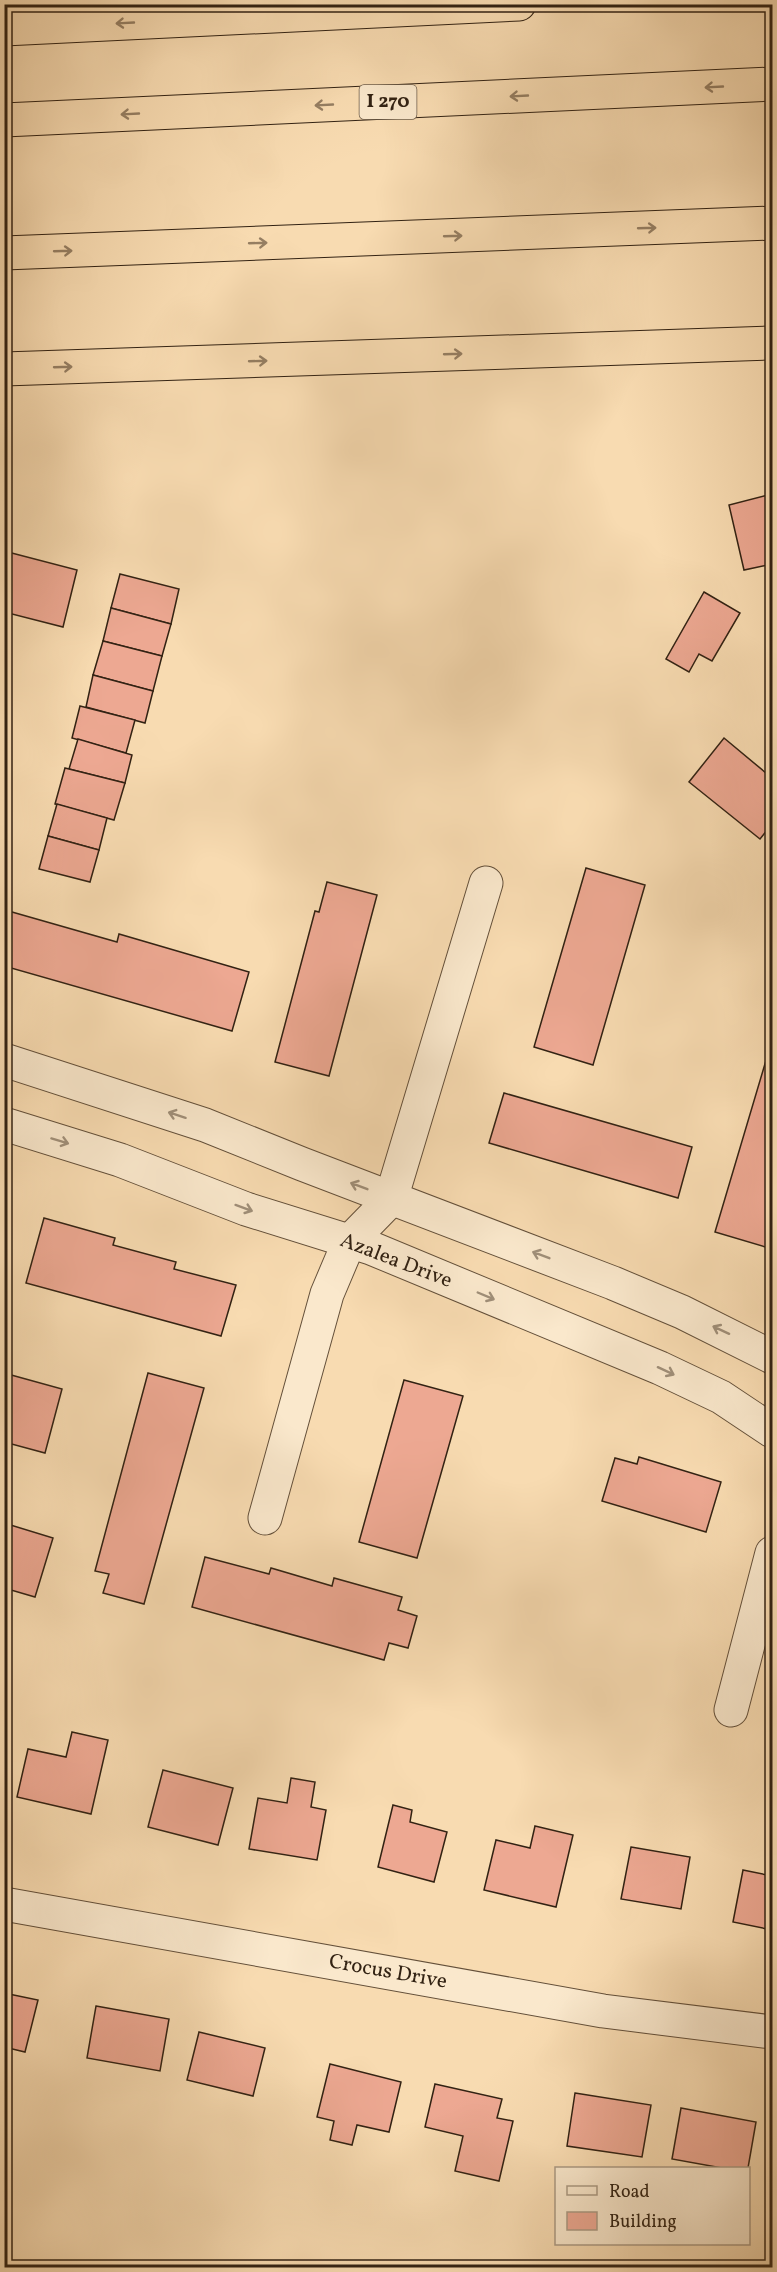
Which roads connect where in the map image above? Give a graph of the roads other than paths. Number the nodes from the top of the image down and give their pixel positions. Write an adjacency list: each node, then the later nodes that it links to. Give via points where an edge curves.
1 (519, 4): 2 (highway, one-way to 2)
2 (4, 29)
3 (772, 84): 4 (highway, I 270, one-way to 4)
4 (4, 120)
5 (772, 223): 6 (highway, one-way to 5)
6 (4, 253)
7 (772, 334): 9 (highway)
8 (772, 343): 9 (highway)
9 (617, 348): 10 (highway, one-way to 9)
10 (4, 369)
11 (486, 882): 14 (street)
12 (4, 1060): 14 (street, one-way to 12, via 205,1125)
13 (4, 1124): 15 (street, Azalea Drive, one-way to 15, via 120,1160 246,1209)
14 (392, 1198): 15 (street); 16 (street, one-way to 14, via 623,1287)
15 (349, 1242): 17 (street, Azalea Drive, one-way to 17, via 382,1252 660,1368 721,1396); 18 (street, via 327,1294)
16 (772, 1357)
17 (772, 1431)
18 (265, 1518)
19 (772, 1553): 20 (street)
20 (731, 1710)
21 (4, 1904): 22 (street, Crocus Drive, via 603,2011)
22 (772, 2032)

